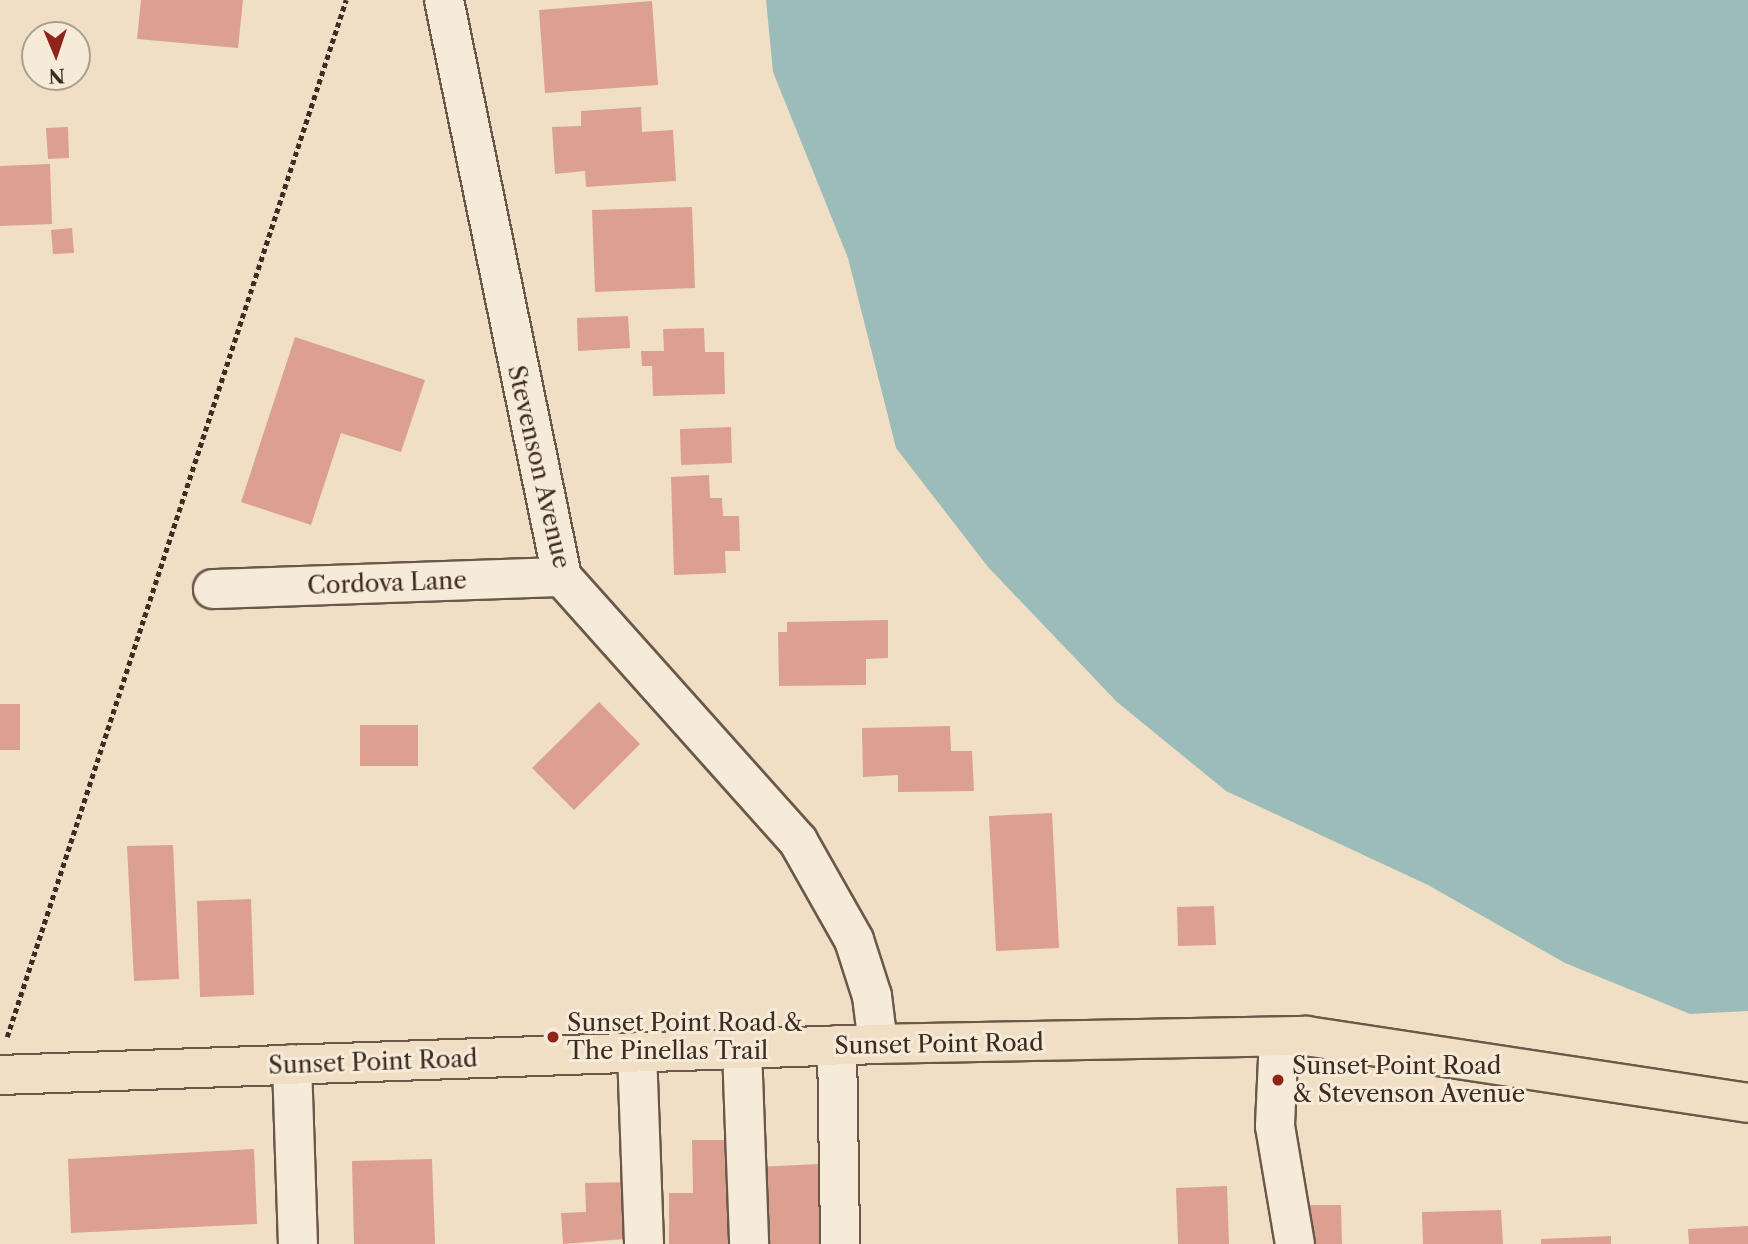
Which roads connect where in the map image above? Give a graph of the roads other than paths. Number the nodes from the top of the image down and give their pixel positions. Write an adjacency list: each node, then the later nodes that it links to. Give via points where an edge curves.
1 (444, 0): 2 (street, Stevenson Avenue)
2 (562, 577): 3 (street, Cordova Lane); 5 (street, Stevenson Avenue, via 798,841 854,940 872,996)
3 (213, 589)
4 (1279, 1037): 5 (main road, Sunset Point Road); 11 (main road, Sunset Point Road, via 1363,1040); 16 (street, via 1275,1126)
5 (878, 1044): 6 (main road, Sunset Point Road)
6 (837, 1045): 7 (main road, Sunset Point Road); 15 (street)
7 (742, 1049): 8 (main road, Sunset Point Road); 14 (street)
8 (638, 1052): 10 (main road, Sunset Point Road); 13 (street)
9 (2, 1060): 10 (main road, Sunset Point Road)
10 (292, 1064): 12 (street)
11 (1748, 1103)
12 (298, 1244)
13 (644, 1244)
14 (749, 1244)
15 (840, 1244)
16 (1295, 1244)

